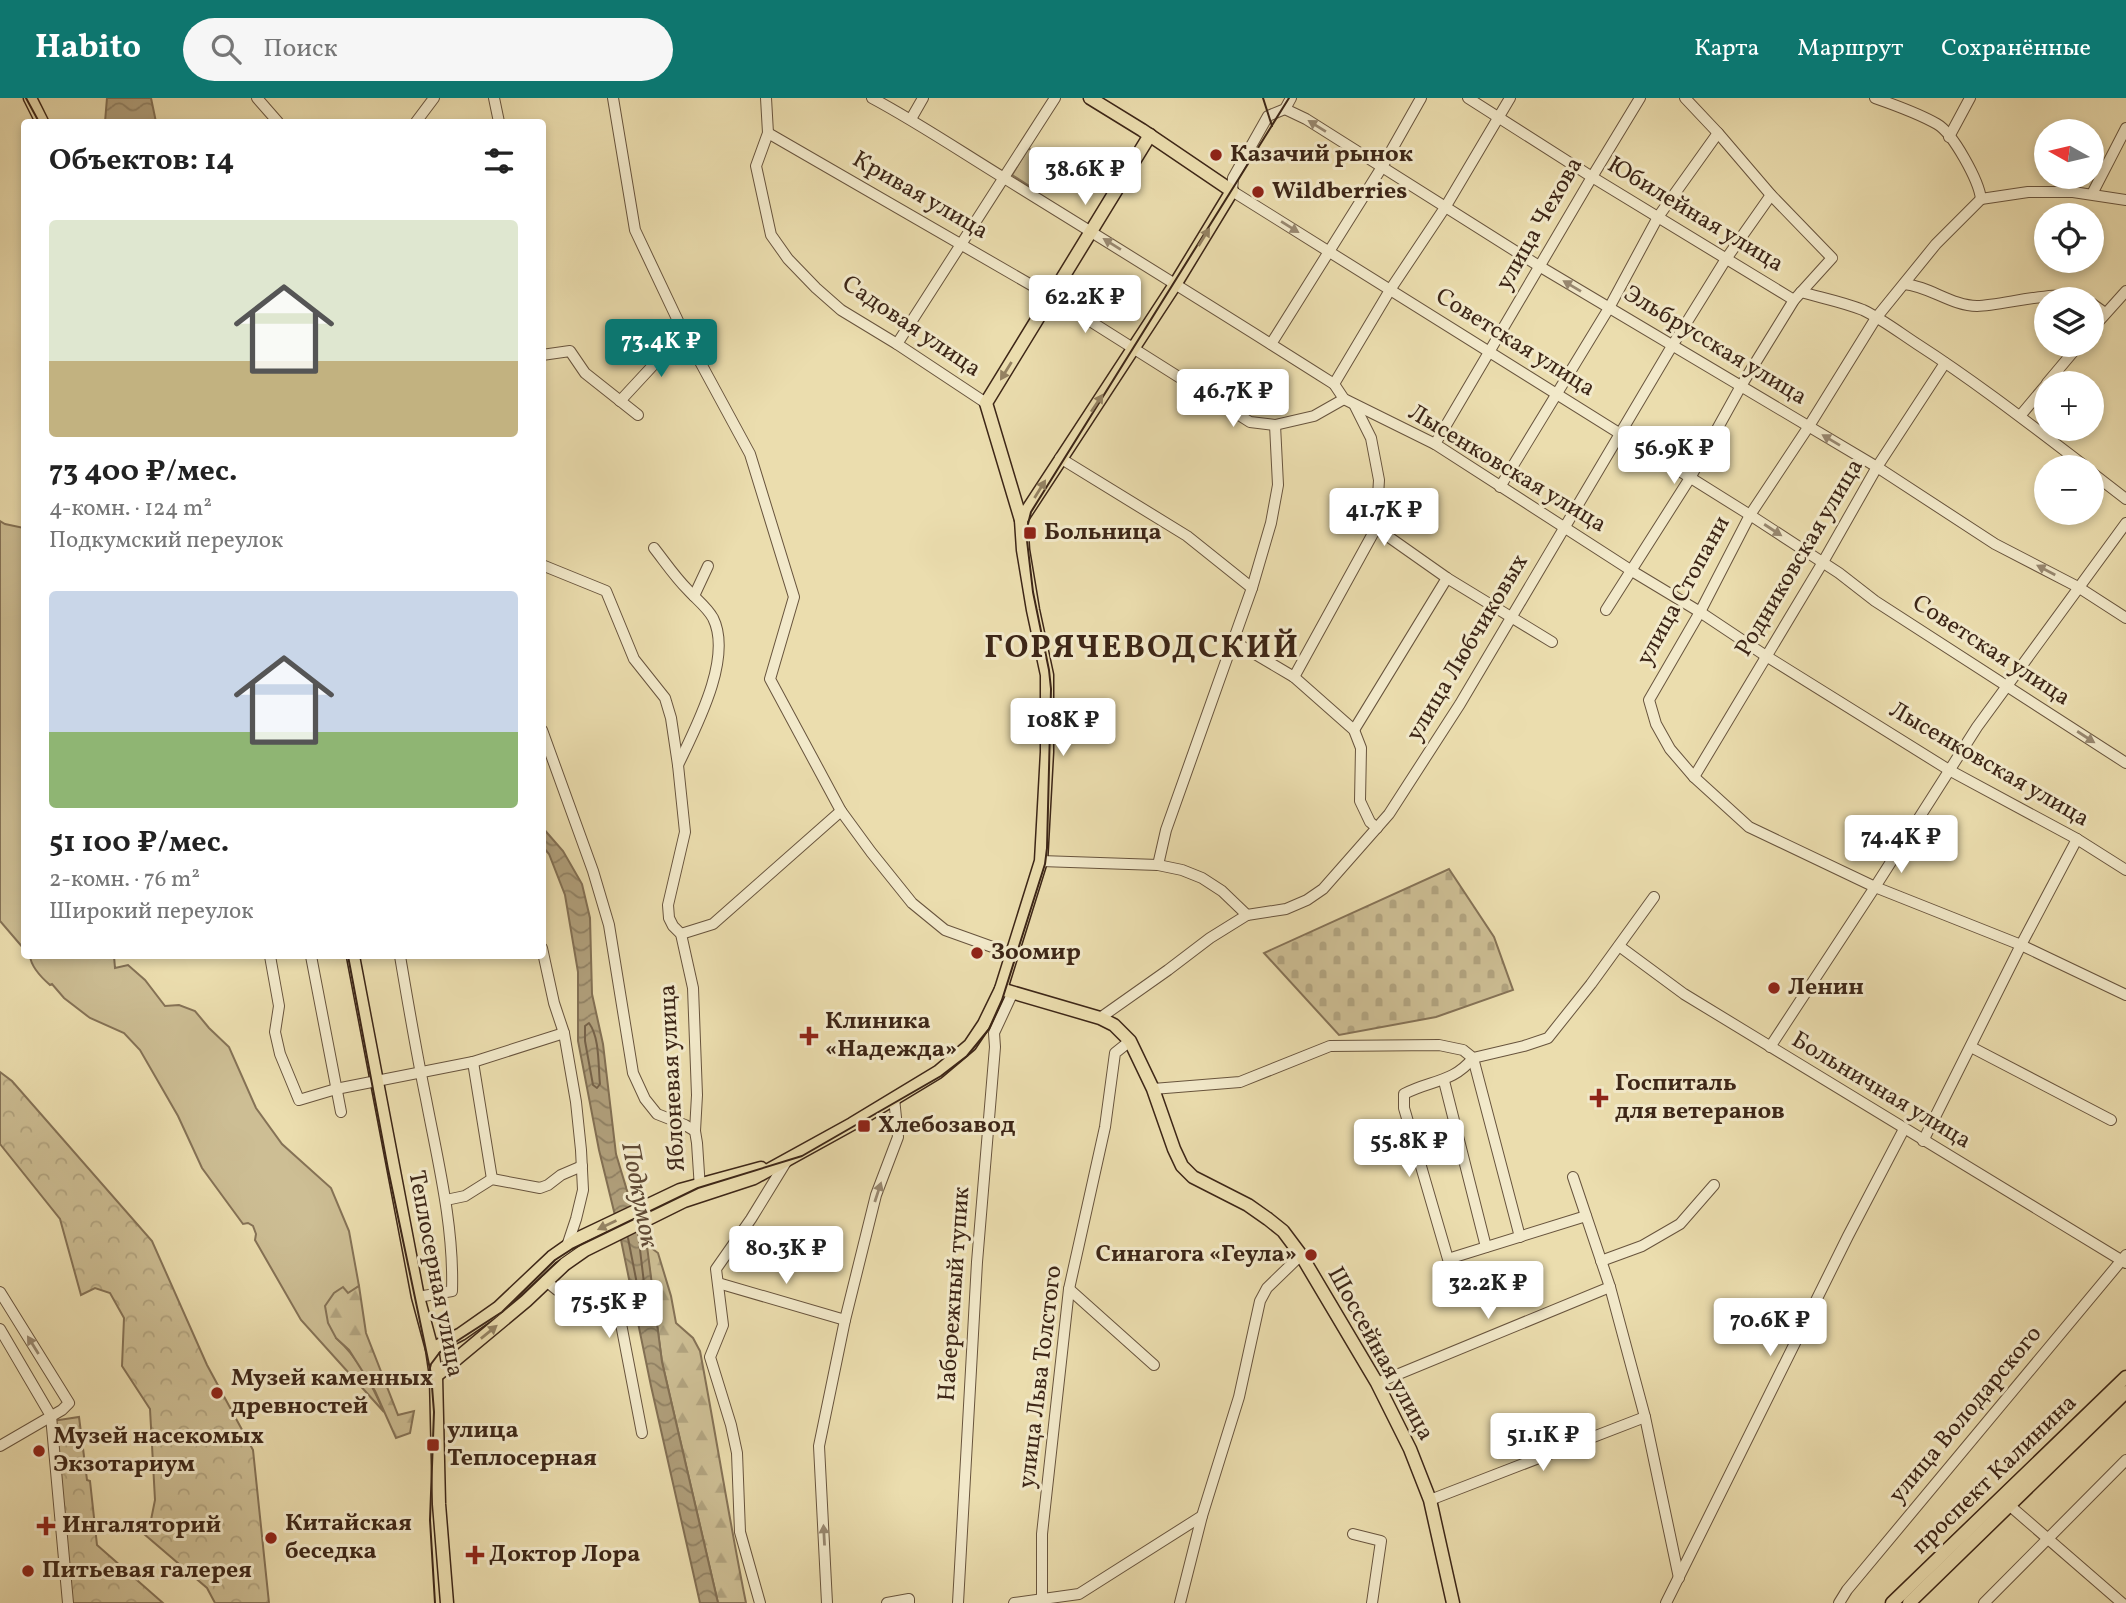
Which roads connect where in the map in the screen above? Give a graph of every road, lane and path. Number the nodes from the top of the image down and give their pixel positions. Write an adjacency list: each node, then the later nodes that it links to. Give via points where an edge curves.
1 (30, 98): 21 (main road)
2 (257, 98): 22 (street)
3 (434, 98): 23 (street)
4 (494, 98): 24 (street)
5 (613, 98): 56 (street, via 635,230)
6 (766, 98): 27 (street, Садовая улица)
7 (872, 98): 25 (street, Лысенковская улица)
8 (923, 98): 25 (street)
9 (1055, 98): 32 (street)
10 (1090, 98): 29 (main road, Советская улица)
11 (1292, 98): 19 (street)
12 (1421, 98): 31 (street)
13 (1468, 98): 20 (street, Юбилейная улица)
14 (1510, 98): 20 (street)
15 (1640, 98): 33 (street, улица Чехова)
16 (1685, 98): 28 (street)
17 (1875, 98): 30 (street, via 1940,125)
18 (1970, 98): 30 (street)
19 (1285, 109): 31 (street, Эльбрусская улица, one-way to 19); 34 (street, via 1268,116 1233,178)
20 (1498, 118): 33 (street, Юбилейная улица); 39 (street)
21 (41, 119)
22 (275, 119)
23 (418, 119)
24 (498, 119)
25 (911, 119): 32 (street, Лысенковская улица)
26 (2126, 128): 35 (street)
27 (768, 133): 42 (street, Кривая улица); 57 (street, Садовая улица, via 756,166 771,235 788,260 841,310)
28 (1718, 133): 36 (street); 40 (street)
29 (1150, 135): 34 (main road, Советская улица); 41 (main road)
30 (1949, 137): 37 (street, via 1969,166)
31 (1382, 167): 39 (street, Эльбрусская улица); 43 (street)
32 (1003, 177): 41 (street, Лысенковская улица); 42 (street)
33 (1592, 177): 40 (street, Юбилейная улица); 45 (street, улица Чехова)
34 (1232, 191): 43 (street, Советская улица, one-way to 43); 46 (main road, one-way to 34)
35 (2092, 194): 37 (street, via 2028,192); 38 (street)
36 (1771, 195): 44 (street, улица Любчиковых); 50 (street, via 1832,258)
37 (1981, 199): 47 (street, улица Стопани, via 1936,244)
38 (2126, 200)
39 (1446, 206): 45 (street, Эльбрусская улица); 48 (street)
40 (1658, 217): 44 (street, Юбилейная улица); 53 (street)
41 (1090, 230): 46 (street, Лысенковская улица, one-way to 41); 51 (main road)
42 (961, 244): 51 (street, Кривая улица); 57 (street)
43 (1330, 252): 48 (street, Советская улица); 58 (street)
44 (1726, 259): 50 (street, Юбилейная улица); 59 (street, улица Любчиковых)
45 (1539, 266): 53 (street, Эльбрусская улица, one-way to 45); 61 (street, улица Чехова)
46 (1176, 283): 58 (street, Лысенковская улица); 60 (main road)
47 (1905, 284): 52 (street, via 1974,306); 55 (street, улица Стопани)
48 (1391, 290): 61 (street, Советская улица); 66 (street)
49 (2126, 291): 54 (street)
50 (1798, 296): 55 (street, Юбилейная улица, via 1840,302); 67 (street)
51 (1052, 297): 60 (street, Кривая улица); 72 (main road, one-way to 72)
52 (2034, 298)
53 (1609, 308): 59 (street, Эльбрусская улица); 68 (street)
54 (2105, 313)
55 (1877, 318): 64 (street, Юбилейная улица); 77 (street, улица Стопани)
56 (688, 339): 71 (street, via 658,360); 116 (street, via 750,454 794,597 770,679)
57 (898, 344): 72 (street, Садовая улица)
58 (1271, 344): 66 (street, Лысенковская улица)
59 (1672, 346): 67 (street, Эльбрусская улица); 78 (street, улица Любчиковых)
60 (1134, 348): 76 (street, Кривая улица, via 1250,422); 81 (main road, one-way to 60)
61 (1490, 352): 68 (street, Советская улица); 79 (street, улица Чехова)
62 (546, 354): 71 (street, via 570,351 585,373)
63 (2069, 357): 65 (street)
64 (1945, 363): 75 (street, Юбилейная улица); 82 (street, Родниковская улица)
65 (2058, 371)
66 (1334, 384): 69 (street, Лысенковская улица)
67 (1741, 386): 77 (street, Эльбрусская улица); 83 (street)
68 (1557, 394): 78 (street, Советская улица); 85 (street)
69 (1344, 399): 73 (street, Лысенковская улица); 76 (street, Кривая улица, via 1314,416)
70 (2034, 399): 75 (street)
71 (620, 401): 74 (street)
72 (986, 403): 88 (main road, Садовая улица)
73 (1355, 405): 79 (street, Лысенковская улица); 90 (street, via 1371,438 1380,480)
74 (638, 415)
75 (2020, 416): 80 (street, Юбилейная улица)
76 (1275, 425): 99 (street, via 1278,485)
77 (1809, 426): 82 (street, Эльбрусская улица, one-way to 77); 87 (street, улица Стопани)
78 (1620, 434): 83 (street, Советская улица); 91 (street, улица Любчиковых)
79 (1435, 444): 85 (street, Лысенковская улица)
80 (2070, 455)
81 (1060, 458): 88 (main road, one-way to 81); 99 (street, via 1187,536)
82 (1877, 467): 93 (street, Родниковская улица); 98 (street, Эльбрусская улица, one-way to 82, via 1996,544)
83 (1690, 478): 87 (street, Советская улица); 96 (street)
84 (2104, 482): 86 (street)
85 (1500, 487): 91 (street, Лысенковская улица)
86 (2126, 499)
87 (1749, 515): 93 (street, Советская улица, one-way to 93); 102 (street, улица Стопани)
88 (1021, 520): 119 (main road, Садовая улица, via 1032,610 1047,675)
89 (2126, 523): 98 (street)
90 (1376, 528): 97 (street); 108 (street)
91 (1565, 528): 96 (street, Лысенковская улица); 103 (street, улица Любчиковых)
92 (654, 548): 100 (street)
93 (1823, 562): 107 (street, Родниковская улица); 109 (street, Советская улица)
94 (708, 566): 100 (street)
95 (546, 567): 113 (street, Яблоневая улица, via 606,591 634,659 665,698)
96 (1632, 571): 101 (street); 102 (street, Лысенковская улица)
97 (1447, 578): 103 (street); 110 (street)
98 (2078, 587): 104 (street, Эльбрусская улица); 109 (street)
99 (1252, 588): 105 (street)
100 (694, 596): 113 (street, via 712,615 719,634 719,656 705,707)
101 (1606, 610)
102 (1700, 611): 107 (street, Лысенковская улица); 115 (street, улица Стопани, via 1649,699 1670,749)
103 (1511, 616): 106 (street); 117 (street, улица Любчиковых, via 1447,725)
104 (2126, 618)
105 (1233, 641): 108 (street); 120 (street, via 1166,830)
106 (1552, 642)
107 (1766, 656): 114 (street, Лысенковская улица); 115 (street, Родниковская улица)
108 (1294, 677): 110 (street)
109 (2006, 685): 112 (street, Советская улица, one-way to 112); 114 (street)
110 (1354, 730): 117 (street, via 1361,748 1360,801)
111 (546, 741): 152 (street, via 609,925 633,1073 657,1115)
112 (2126, 763)
113 (678, 765): 125 (street, Яблоневая улица, via 685,832 668,905 669,918)
114 (1949, 770): 118 (street, Лысенковская улица); 122 (street)
115 (1694, 777): 122 (street, via 1749,827)
116 (842, 811): 125 (street, via 713,924); 128 (street, via 912,903 945,930)
117 (1377, 828): 124 (street, улица Любчиковых, via 1323,889 1307,900 1286,909)
118 (2077, 839): 121 (street, Лысенковская улица); 126 (street)
119 (1041, 861): 120 (street); 128 (main road, Садовая улица)
120 (1158, 865): 124 (street, via 1202,878)
121 (2126, 870)
122 (1875, 887): 126 (street); 140 (street)
123 (1654, 897): 127 (street)
124 (1247, 915): 136 (street, улица Любчиковых)
125 (681, 934): 152 (street, Яблоневая улица, via 693,988)
126 (2021, 945): 135 (street); 139 (street)
127 (1619, 946): 140 (street, Больничная улица); 141 (street, via 1548,1038)
128 (1012, 954): 134 (main road, Садовая улица)
129 (271, 959): 146 (street, via 279,1006 275,1032 299,1100)
130 (313, 959): 146 (street)
131 (354, 959): 144 (main road, Теплосерная улица)
132 (401, 959): 143 (street)
133 (544, 959): 137 (street)
134 (1007, 991): 136 (main road, Шоссейная улица); 148 (main road, Садовая улица, via 970,1045 938,1072); 201 (street, Набережный тупик, via 994,1033)
135 (2126, 995)
136 (1100, 1018): 138 (main road, Шоссейная улица, via 1114,1024)
137 (564, 1033): 142 (street); 155 (street)
138 (1130, 1041): 147 (main road, Шоссейная улица); 172 (street, улица Льва Толстого, via 1115,1053 1105,1127)
139 (1971, 1047): 150 (street); 153 (street)
140 (1770, 1048): 151 (street, Больничная улица)
141 (1473, 1058): 145 (street); 147 (street, via 1463,1050 1439,1045 1330,1046 1240,1082); 162 (street)
142 (473, 1062): 143 (street); 157 (street)
143 (421, 1074): 144 (street); 160 (street)
144 (378, 1081): 146 (street); 174 (main road, Теплосерная улица)
145 (1444, 1081): 165 (street); 165 (street, via 1404,1094 1404,1108 1448,1259)
146 (336, 1089): 149 (street)
147 (1153, 1090): 166 (main road, Шоссейная улица, via 1182,1166 1193,1177 1268,1219)
148 (894, 1098): 154 (main road, Садовая улица); 175 (street, one-way to 148, via 876,1195 898,1137)
149 (341, 1112)
150 (2111, 1120)
151 (1904, 1129): 153 (street, Больничная улица); 193 (street)
152 (695, 1131): 159 (street, Яблоневая улица)
153 (1923, 1141): 167 (street, Больничная улица)
154 (786, 1161): 159 (main road, Садовая улица, via 754,1178); 170 (street, via 716,1269)
155 (582, 1166): 157 (street, via 540,1188); 164 (street, via 583,1190)
156 (1573, 1177): 161 (street)
157 (492, 1179): 160 (street, via 465,1196)
158 (1714, 1185): 168 (street, via 1680,1224 1642,1246)
159 (700, 1189): 163 (main road, Садовая улица)
160 (446, 1200): 174 (street, via 452,1291)
161 (1586, 1216): 162 (street); 168 (street)
162 (1520, 1237): 165 (street)
163 (582, 1244): 164 (main road); 169 (main road)
164 (567, 1246): 177 (main road, via 498,1308)
165 (1486, 1248)
166 (1301, 1255): 181 (main road, Шоссейная улица); 190 (street, via 1260,1301 1239,1397)
167 (2125, 1260): 207 (street, улица Володарского)
168 (1601, 1261): 171 (street)
169 (546, 1281): 179 (main road, one-way to 169); 185 (street, via 557,1290 617,1303)
170 (718, 1283): 175 (street); 197 (street, via 723,1325 710,1357 735,1444 740,1532)
171 (1610, 1287): 181 (street); 184 (street)
172 (1069, 1289): 178 (street); 194 (street, улица Льва Толстого, via 1042,1534)
173 (0, 1292): 183 (street, one-way to 173, via 66,1408 67,1398)
174 (418, 1297): 177 (main road, Теплосерная улица)
175 (845, 1320): 198 (street, one-way to 175, via 819,1446)
176 (0, 1329): 183 (street)
177 (432, 1349): 179 (main road, Теплосерная улица)
178 (1154, 1365)
179 (436, 1376): 196 (main road, Теплосерная улица)
180 (2126, 1377): 208 (main road, проспект Калинина)
181 (1377, 1383): 188 (main road, Шоссейная улица)
182 (2126, 1392): 189 (main road, проспект Калинина)
183 (51, 1416): 186 (street); 195 (street)
184 (1645, 1417): 188 (street); 193 (street)
185 (642, 1433)
186 (0, 1446)
187 (2126, 1460): 192 (street)
188 (1430, 1500): 205 (main road, Шоссейная улица)
189 (2009, 1505): 192 (street); 209 (main road, проспект Калинина)
190 (1202, 1516): 194 (street, via 1079,1594); 203 (street)
191 (1353, 1534): 204 (street, via 1381,1541)
192 (2047, 1539): 210 (street); 211 (street)
193 (1679, 1578): 206 (street)
194 (1042, 1602): 202 (street)
195 (68, 1603)
196 (447, 1603)
197 (760, 1603)
198 (827, 1603)
199 (887, 1603): 200 (street)
200 (909, 1603)
201 (958, 1603)
202 (1014, 1603)
203 (1180, 1603)
204 (1372, 1603)
205 (1453, 1603)
206 (1666, 1603)
207 (1839, 1603)
208 (1892, 1603)
209 (1909, 1603)
210 (1984, 1603)
211 (2122, 1603)

